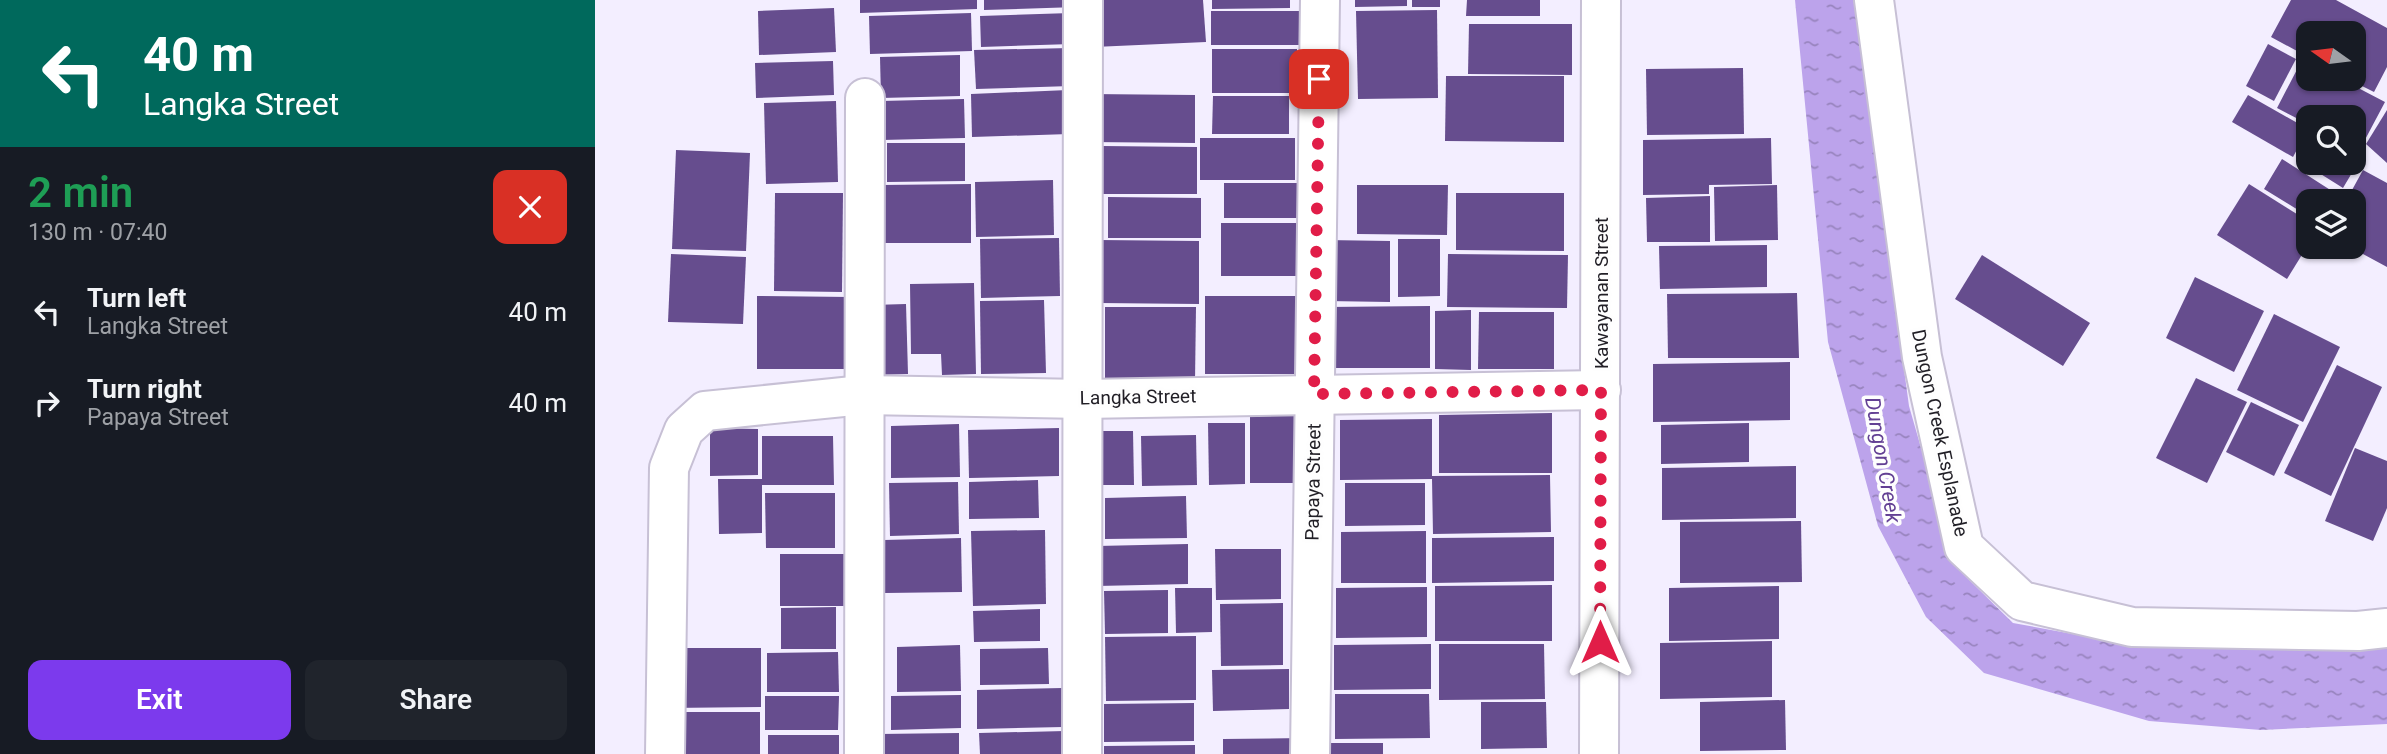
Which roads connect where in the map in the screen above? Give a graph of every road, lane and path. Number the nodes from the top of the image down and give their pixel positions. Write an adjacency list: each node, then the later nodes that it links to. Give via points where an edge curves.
1 (1083, 0): 9 (street)
2 (1320, 0): 7 (street, Papaya Street)
3 (1601, 0): 6 (street, Kawayanan Street)
4 (1874, 0): 10 (street, Dungon Creek Esplanade, via 1921,357 1964,547 2022,601 2132,627)
5 (865, 98): 8 (street)
6 (1601, 390): 7 (street, Langka Street); 15 (street, Kawayanan Street)
7 (1314, 394): 9 (street, Langka Street); 14 (street, Papaya Street)
8 (863, 395): 9 (street, Langka Street); 11 (street, Langka Street, via 705,411 684,430 670,468); 12 (street)
9 (1083, 398): 13 (street)
10 (2387, 628)
11 (665, 754)
12 (864, 754)
13 (1082, 754)
14 (1310, 754)
15 (1599, 754)

